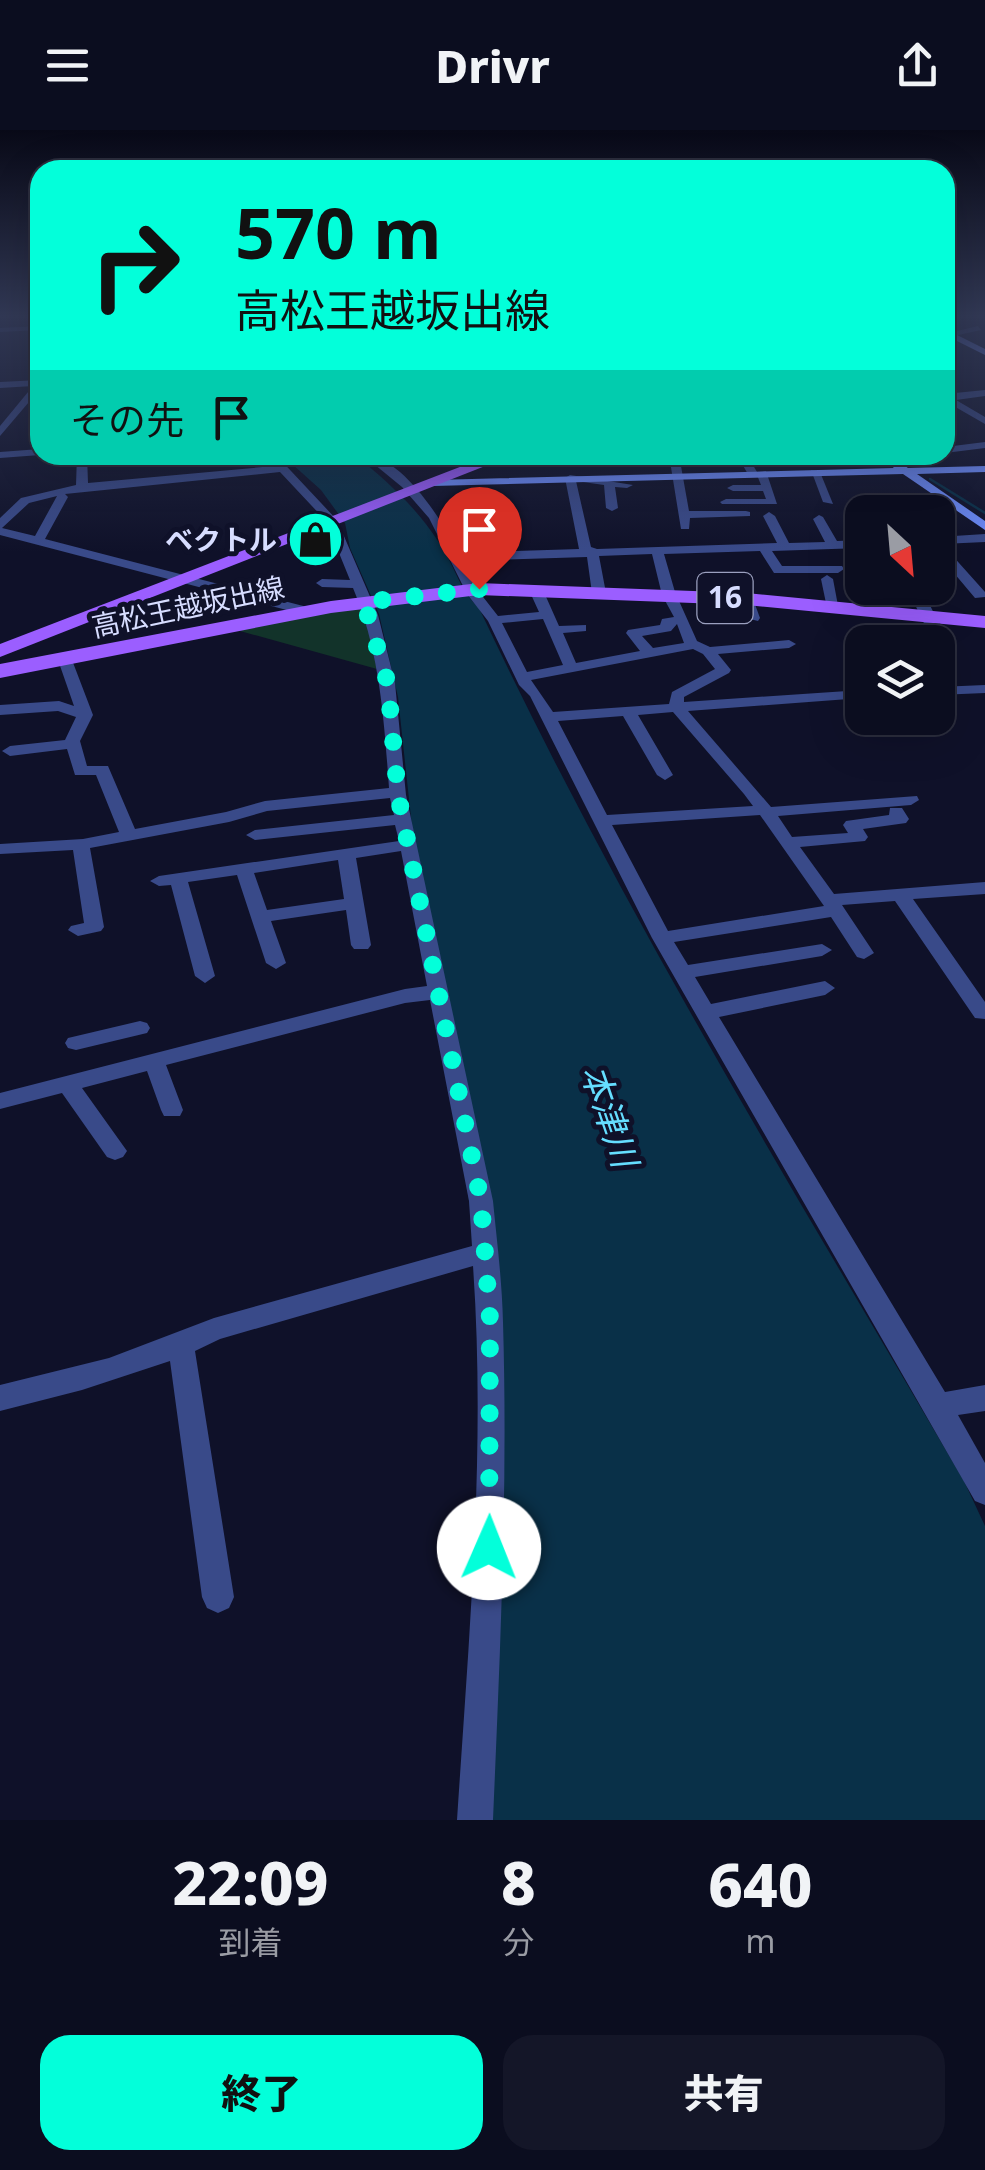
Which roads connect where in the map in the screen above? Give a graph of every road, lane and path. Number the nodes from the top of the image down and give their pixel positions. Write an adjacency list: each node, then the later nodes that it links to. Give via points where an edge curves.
1 (30, 396): 4 (street)
2 (955, 403): 5 (street)
3 (30, 413): 4 (street)
4 (14, 416): 6 (street)
5 (985, 419)
6 (0, 433)
7 (985, 445): 9 (street)
8 (30, 447): 11 (street)
9 (964, 448): 10 (street); 12 (street)
10 (955, 449)
11 (0, 455)
12 (985, 456)
13 (82, 465): 30 (street)
14 (282, 465): 20 (street)
15 (379, 465): 33 (street)
16 (478, 465): 27 (main road)
17 (676, 465): 25 (street)
18 (750, 465): 24 (street)
19 (897, 465): 23 (street)
20 (285, 468): 30 (street); 40 (street)
21 (814, 468): 23 (street); 24 (street); 36 (street)
22 (985, 469): 23 (street)
23 (905, 470): 39 (street)
24 (758, 474): 25 (street); 32 (street)
25 (679, 476): 26 (street); 38 (street, via 681,519)
26 (573, 478): 27 (street); 28 (street); 53 (street)
27 (432, 482): 33 (main road)
28 (609, 483): 29 (street); 37 (street)
29 (628, 485)
30 (82, 487): 43 (street, via 25,500)
31 (733, 488): 32 (street)
32 (768, 488): 35 (street, via 774,502)
33 (408, 491): 40 (main road); 54 (street)
34 (56, 501): 48 (street)
35 (726, 502)
36 (828, 502)
37 (612, 508)
38 (754, 514)
39 (980, 515): 42 (street)
40 (334, 519): 58 (main road); 66 (street)
41 (819, 519): 47 (street)
42 (985, 526)
43 (0, 528): 48 (street)
44 (772, 528): 47 (street, via 786,546); 51 (street); 57 (street)
45 (845, 535): 47 (street)
46 (985, 538): 50 (street)
47 (830, 539): 49 (street)
48 (39, 540): 58 (street)
49 (845, 541)
50 (955, 542)
51 (715, 548): 52 (street); 56 (street)
52 (656, 549): 53 (street); 65 (street)
53 (589, 551): 54 (street); 63 (street)
54 (457, 557): 61 (street)
55 (955, 564): 64 (street)
56 (721, 565)
57 (778, 570): 68 (street); 70 (street, via 833,574)
58 (180, 578): 67 (street); 81 (main road)
59 (272, 580): 67 (street)
60 (322, 583): 66 (street)
61 (469, 590): 62 (main road, 高松王越坂出線 / 16); 66 (main road, 高松王越坂出線 / 16); 74 (street)
62 (536, 590): 63 (main road, 高松王越坂出線 / 16); 72 (street)
63 (599, 593): 65 (main road, 高松王越坂出線 / 16)
64 (980, 594)
65 (670, 595): 68 (main road, 高松王越坂出線 / 16, via 749,608); 75 (street)
66 (363, 596): 71 (main road, 高松王越坂出線 / 16); 99 (street, via 388,684)
67 (260, 600): 71 (street)
68 (791, 603): 70 (main road, 高松王越坂出線 / 16)
69 (921, 605): 73 (street)
70 (834, 608): 73 (main road, 高松王越坂出線 / 16)
71 (306, 611): 84 (main road, 高松王越坂出線 / 16)
72 (547, 615): 74 (street); 79 (street)
73 (931, 619): 76 (main road, 高松王越坂出線 / 16); 77 (street)
74 (494, 620): 87 (street)
75 (679, 620): 82 (street); 83 (street, via 633,633)
76 (985, 622)
77 (932, 625)
78 (581, 628): 79 (street)
79 (554, 630): 85 (street)
80 (789, 644): 82 (street)
81 (5, 648)
82 (701, 648): 83 (street); 91 (street, via 724,670 677,695)
83 (649, 652): 85 (street)
84 (65, 660): 86 (main road, 高松王越坂出線 / 16); 94 (street)
85 (572, 669): 87 (street)
86 (0, 671)
87 (523, 677): 95 (street)
88 (985, 689): 89 (street)
89 (955, 690)
90 (845, 695): 91 (street)
91 (676, 707): 93 (street); 100 (street)
92 (0, 710): 94 (street, via 59,706)
93 (627, 710): 95 (street); 98 (street)
94 (84, 715): 96 (street)
95 (546, 717): 102 (street)
96 (73, 744): 97 (street); 103 (street, via 81,772 102,769)
97 (10, 750)
98 (665, 775)
99 (398, 792): 101 (street); 103 (street, via 265,806)
100 (766, 811): 102 (street); 105 (street); 105 (street, via 904,806 900,819 852,825 859,836)
101 (403, 819): 104 (street); 107 (street)
102 (602, 820): 117 (street)
103 (128, 832): 106 (street)
104 (255, 835)
105 (790, 842): 114 (street)
106 (81, 844): 108 (street); 116 (street, via 94,927)
107 (408, 845): 109 (street); 125 (street)
108 (0, 848)
109 (346, 853): 110 (street); 113 (street)
110 (243, 867): 115 (street); 123 (street, via 169,880)
111 (985, 888): 112 (street)
112 (900, 894): 114 (street); 127 (street)
113 (354, 903): 115 (street); 118 (street)
114 (832, 905): 117 (street); 120 (street)
115 (260, 918): 121 (street)
116 (78, 930)
117 (662, 938): 122 (street)
118 (361, 944)
119 (822, 950): 122 (street)
120 (864, 953)
121 (276, 964)
122 (682, 972): 126 (street)
123 (205, 976)
124 (825, 988): 126 (street)
125 (436, 992): 131 (street); 137 (street)
126 (707, 1012): 141 (street)
127 (982, 1013)
128 (140, 1028): 129 (street)
129 (113, 1036): 130 (street); 132 (street)
130 (76, 1043)
131 (154, 1061): 132 (street); 135 (street)
132 (124, 1069): 133 (street)
133 (66, 1084): 134 (street); 136 (street)
134 (0, 1101)
135 (172, 1110)
136 (114, 1151)
137 (487, 1252): 138 (street, via 214,1330); 144 (street, via 488,1586)
138 (182, 1346): 139 (street); 143 (street)
139 (0, 1398)
140 (985, 1398): 141 (street)
141 (938, 1406): 142 (street)
142 (985, 1491)
143 (218, 1597)
144 (475, 1820)

